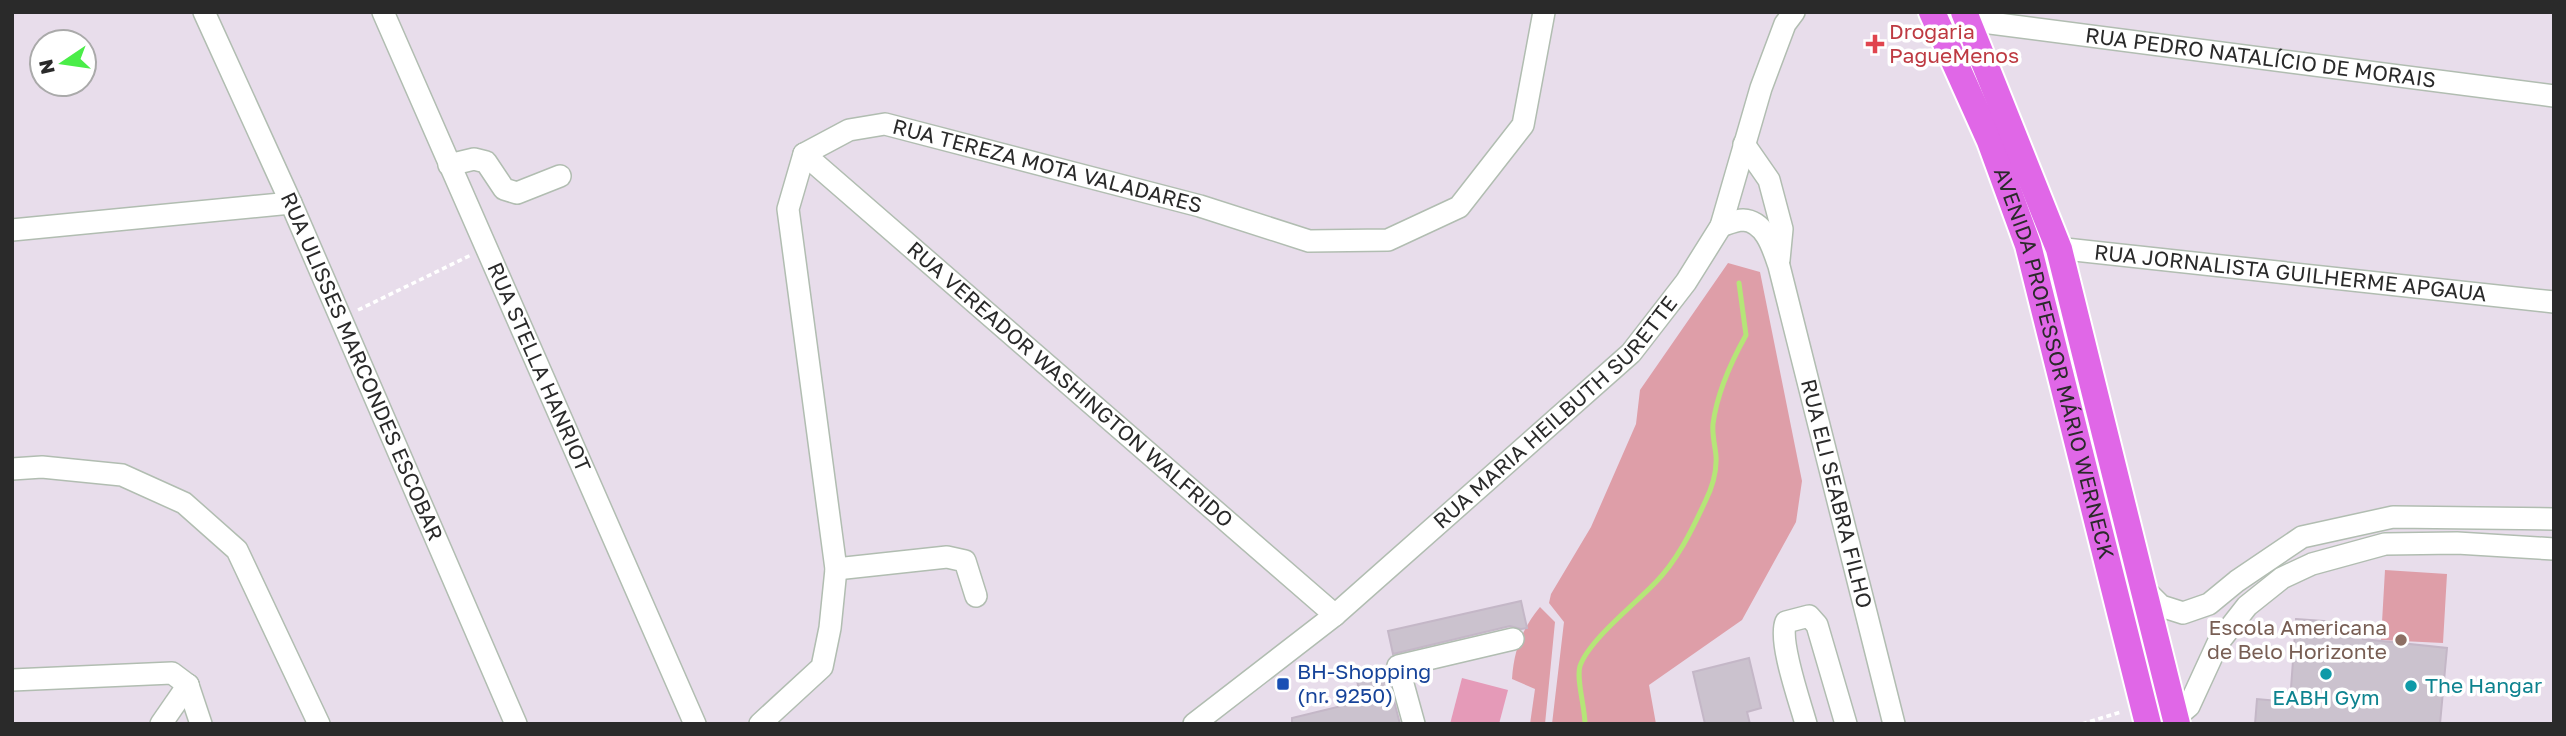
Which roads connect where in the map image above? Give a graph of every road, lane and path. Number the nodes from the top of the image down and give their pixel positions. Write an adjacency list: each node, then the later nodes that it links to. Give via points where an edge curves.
1 (204, 12): 12 (street, RUA ULISSES MARCONDES ESCOBAR)
2 (383, 12): 10 (street, RUA STELLA HANRIOT)
3 (1544, 12): 9 (street, RUA TEREZA MOTA VALADARES, via 1523,125 1459,207 1388,240 1309,241 1187,202 885,124 849,130)
4 (1794, 12): 8 (street, RUA MARIA HEILBUTH SURETTE, via 1785,24)
5 (1932, 12): 15 (main road, AVENIDA PROFESSOR MÁRIO WERNECK, via 1990,141)
6 (1966, 16): 7 (street, RUA PEDRO NATALÍCIO DE MORAIS); 17 (main road, AVENIDA PROFESSOR MÁRIO WERNECK)
7 (2554, 96)
8 (1744, 144): 13 (street, RUA MARIA HEILBUTH SURETTE); 18 (street, RUA ELI SEABRA FILHO, via 1769,180 1782,229)
9 (804, 154): 24 (street, via 788,209); 27 (street, RUA VEREADOR WASHINGTON WALFRIDO)
10 (449, 165): 11 (street, via 474,159 486,162 504,188 517,194); 16 (street, RUA STELLA HANRIOT)
11 (560, 176)
12 (291, 203): 14 (street); 20 (street, RUA ULISSES MARCONDES ESCOBAR)
13 (1721, 226): 18 (street, RUA ELI SEABRA FILHO, via 1742,220 1756,224 1769,239); 27 (street, RUA MARIA HEILBUTH SURETTE, via 1686,282 1631,353)
14 (12, 230)
15 (2028, 245): 17 (street, RUA JORNALISTA GUILHERME APGAUA); 31 (main road, AVENIDA PROFESSOR MÁRIO WERNECK)
16 (485, 249): 20 (path); 38 (street, RUA STELLA HANRIOT)
17 (2059, 249): 19 (street, RUA JORNALISTA GUILHERME APGAUA); 25 (main road, AVENIDA PROFESSOR MÁRIO WERNECK)
18 (1779, 266): 43 (street, RUA ELI SEABRA FILHO)
19 (2554, 302)
20 (340, 318): 37 (street, RUA ULISSES MARCONDES ESCOBAR)
21 (12, 469): 36 (street, via 42,467 122,475 184,503 237,551)
22 (2554, 519): 25 (street, via 2393,517 2302,537 2209,604 2183,613 2161,606)
23 (2554, 549): 32 (street, via 2385,544 2323,559 2282,578 2247,606 2218,643 2189,706)
24 (836, 569): 26 (street, via 947,557 965,561); 39 (street, via 822,667)
25 (2145, 590): 32 (main road, AVENIDA PROFESSOR MÁRIO WERNECK)
26 (976, 596)
27 (1335, 615): 33 (street, RUA MARIA HEILBUTH SURETTE)
28 (1513, 639): 40 (street, via 1398,666)
29 (12, 680): 30 (street, via 172,673)
30 (188, 685): 34 (street); 35 (street)
31 (2146, 714): 32 (street); 44 (path)
32 (2176, 721)
33 (1199, 722)
34 (161, 724)
35 (201, 724)
36 (319, 724)
37 (516, 724)
38 (695, 724)
39 (760, 724)
40 (1414, 724)
41 (1806, 724): 42 (street, via 1783,628 1786,622 1809,616 1817,625)
42 (1846, 724)
43 (1894, 724)
44 (2082, 724)

